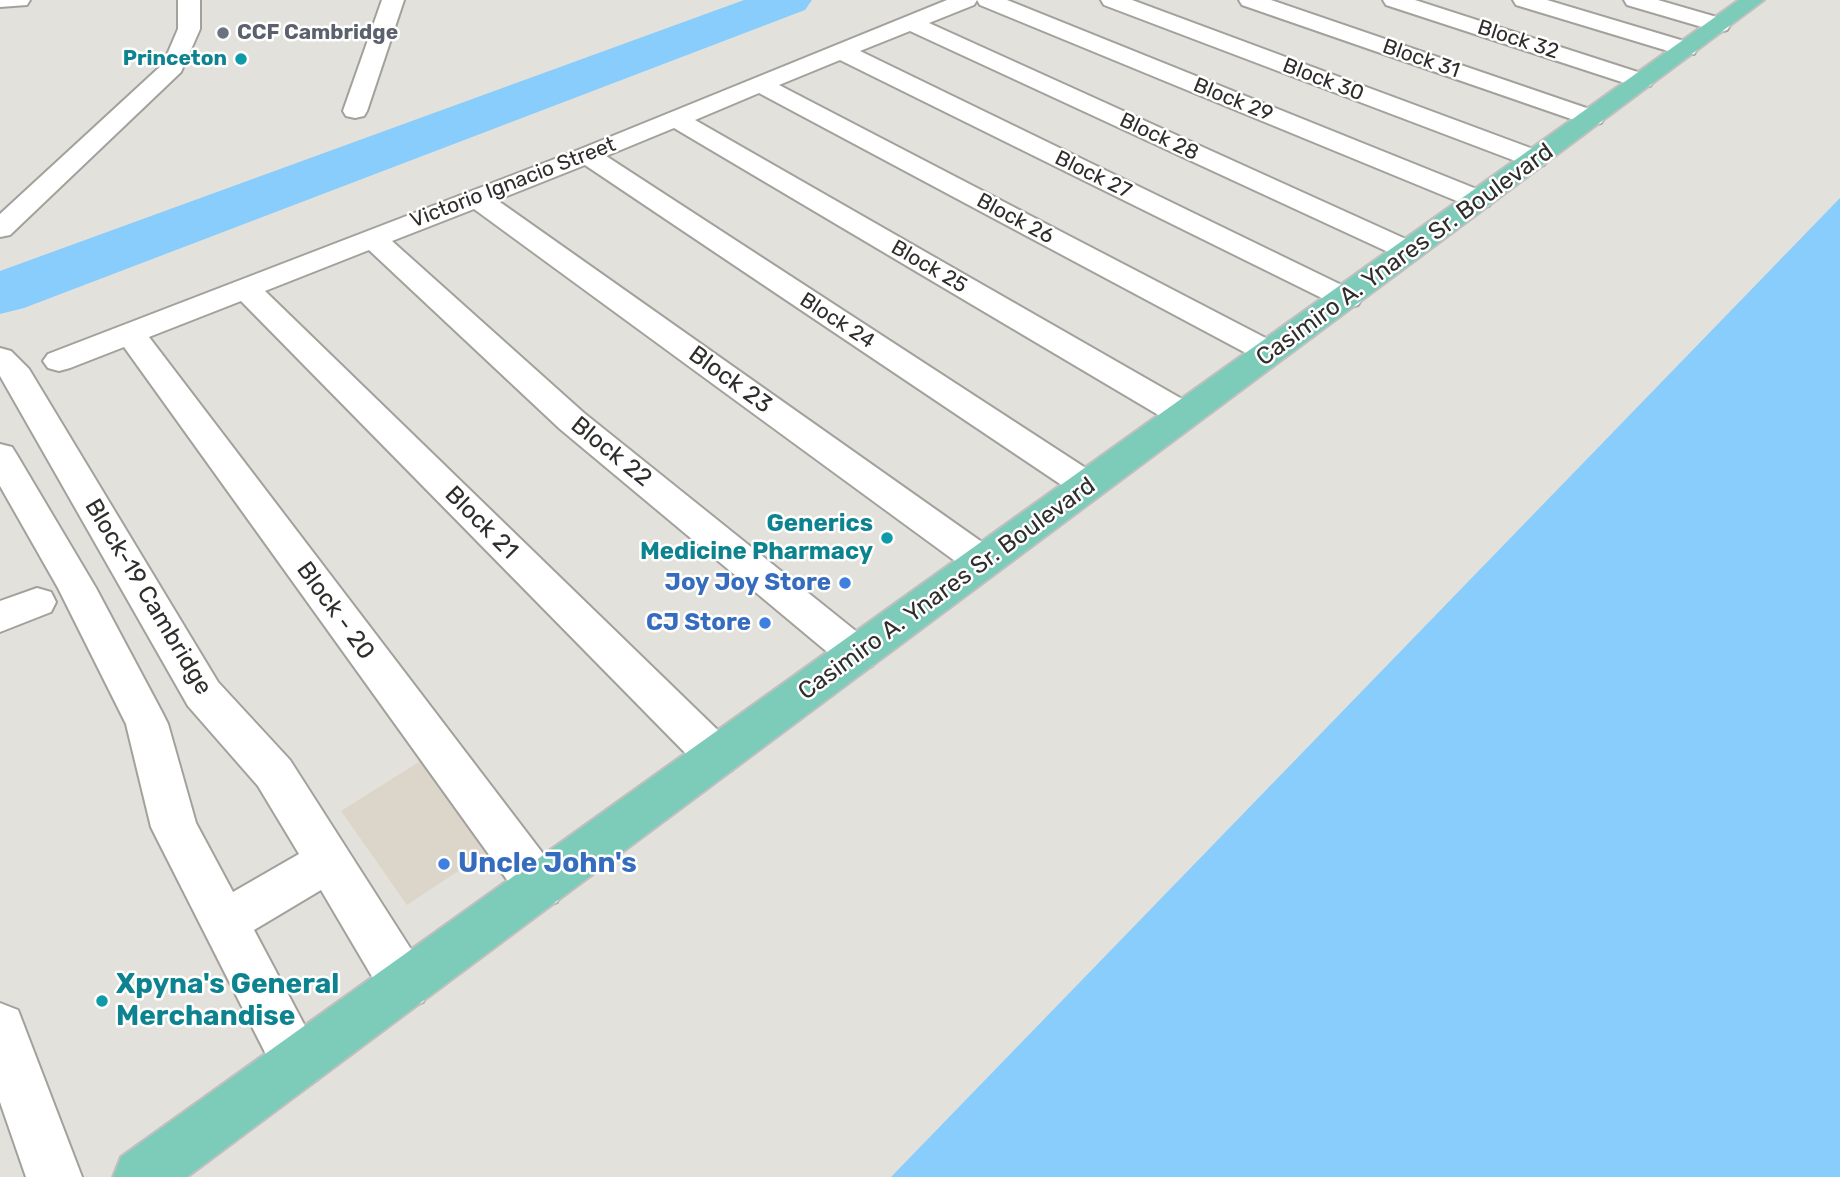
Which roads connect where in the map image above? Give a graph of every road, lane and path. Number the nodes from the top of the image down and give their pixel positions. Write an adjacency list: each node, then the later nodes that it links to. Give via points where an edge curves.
1 (19, 0): 12 (street)
2 (189, 0): 26 (street, via 189,29 173,67)
3 (393, 0): 19 (street)
4 (966, 0): 13 (street, Victorio Ignacio Street)
5 (988, 0): 25 (street, Block 29)
6 (1112, 0): 23 (street, Block 30)
7 (1250, 0): 21 (street, Block 31)
8 (1394, 0): 17 (street, Block 32)
9 (1524, 0): 15 (street)
10 (1635, 0): 14 (street)
11 (1754, 0): 14 (main road, Casimiro A. Ynares Sr. Boulevard)
12 (0, 1)
13 (909, 22): 16 (street, Victorio Ignacio Street); 28 (street, Block 28)
14 (1719, 25): 15 (main road, Casimiro A. Ynares Sr. Boulevard)
15 (1686, 49): 17 (main road, Casimiro A. Ynares Sr. Boulevard)
16 (839, 50): 18 (street, Victorio Ignacio Street); 30 (street, Block 27)
17 (1642, 81): 21 (main road, Casimiro A. Ynares Sr. Boulevard)
18 (760, 84): 20 (street, Victorio Ignacio Street); 32 (street, Block 26)
19 (355, 111)
20 (674, 118): 22 (street, Victorio Ignacio Street); 35 (street, Block 25)
21 (1592, 118): 23 (main road, Casimiro A. Ynares Sr. Boulevard)
22 (587, 155): 24 (street, Victorio Ignacio Street); 37 (street, Block 24)
23 (1535, 159): 25 (main road, Casimiro A. Ynares Sr. Boulevard)
24 (477, 198): 27 (street, Victorio Ignacio Street); 38 (street, Block 23)
25 (1479, 200): 28 (main road, Casimiro A. Ynares Sr. Boulevard)
26 (0, 229)
27 (372, 238): 29 (street, Victorio Ignacio Street); 41 (street, Block 22, via 572,421)
28 (1409, 251): 30 (main road, Casimiro A. Ynares Sr. Boulevard)
29 (245, 288): 31 (street, Victorio Ignacio Street); 42 (street, Block 21)
30 (1346, 299): 32 (main road, Casimiro A. Ynares Sr. Boulevard)
31 (131, 334): 33 (street, Victorio Ignacio Street); 44 (street, Block - 20)
32 (1270, 353): 35 (main road, Casimiro A. Ynares Sr. Boulevard)
33 (59, 361)
34 (9, 367): 43 (street, Block-19 Cambridge, via 202,694 274,773)
35 (1184, 415): 37 (main road, Casimiro A. Ynares Sr. Boulevard)
36 (0, 454): 45 (street, via 77,588 147,724 174,827)
37 (1088, 486): 38 (main road, Casimiro A. Ynares Sr. Boulevard)
38 (983, 562): 41 (main road, Casimiro A. Ynares Sr. Boulevard)
39 (37, 602): 40 (street)
40 (0, 617)
41 (858, 655): 42 (main road, Casimiro A. Ynares Sr. Boulevard)
42 (717, 757): 44 (main road, Casimiro A. Ynares Sr. Boulevard)
43 (329, 861): 45 (street); 46 (street, Block-19 Cambridge)
44 (540, 887): 46 (main road, Casimiro A. Ynares Sr. Boulevard)
45 (225, 922): 48 (street)
46 (405, 985): 48 (main road, Casimiro A. Ynares Sr. Boulevard)
47 (0, 1028): 49 (street)
48 (298, 1062): 50 (main road, Casimiro A. Ynares Sr. Boulevard)
49 (54, 1177)
50 (141, 1177)

